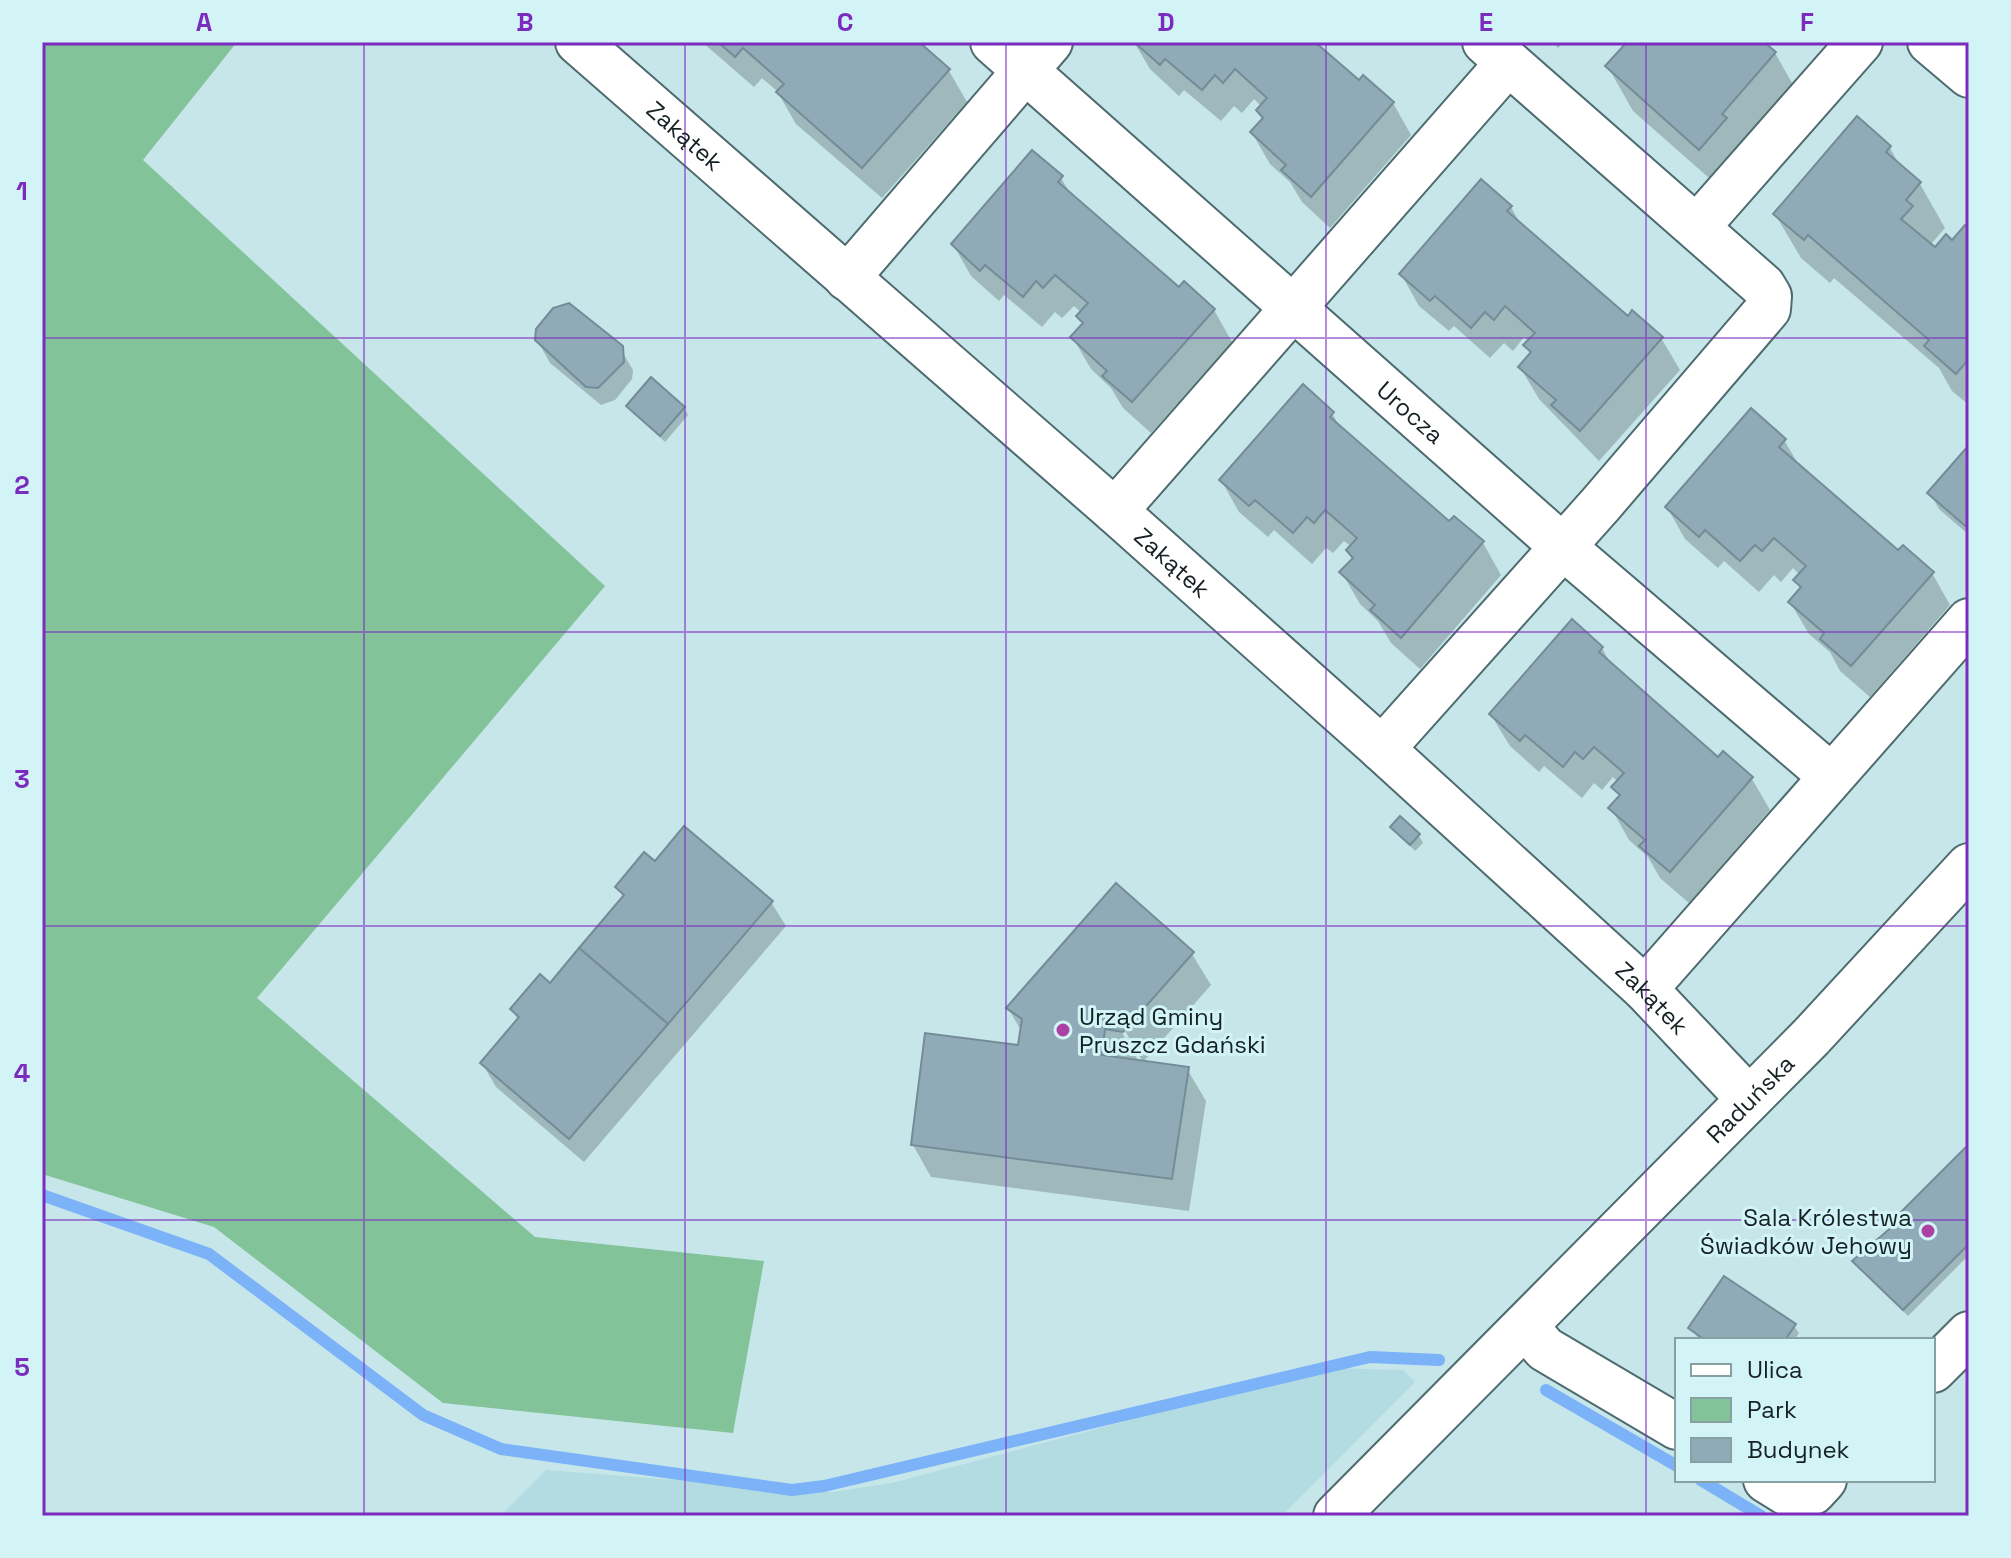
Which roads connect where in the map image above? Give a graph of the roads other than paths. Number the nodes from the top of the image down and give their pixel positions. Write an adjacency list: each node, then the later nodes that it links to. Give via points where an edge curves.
1 (578, 42): 9 (street, Zakątek)
2 (993, 42): 6 (street, Urocza)
3 (1860, 42): 8 (street)
4 (1930, 42): 7 (street)
5 (1497, 52): 8 (street); 10 (street)
6 (1038, 56): 9 (street); 10 (street, Urocza)
7 (1969, 75)
8 (1697, 227): 12 (street, via 1763,286 1768,309)
9 (847, 278): 11 (street, Zakątek)
10 (1295, 309): 11 (street); 12 (street, Urocza)
11 (1115, 511): 14 (street, Zakątek)
12 (1562, 546): 14 (street); 15 (street, Urocza)
13 (1969, 621): 15 (street)
14 (1382, 749): 17 (street, Zakątek)
15 (1831, 776): 17 (street)
16 (1969, 866): 18 (street, Raduńska)
17 (1645, 989): 18 (street, Zakątek)
18 (1749, 1099): 19 (street, Raduńska)
19 (1525, 1326): 22 (street, via 1545,1349); 25 (street, Raduńska)
20 (1969, 1334): 21 (street)
21 (1935, 1368)
22 (1675, 1426)
23 (1769, 1482): 24 (street, via 1787,1493 1813,1492)
24 (1822, 1482)
25 (1336, 1516)

